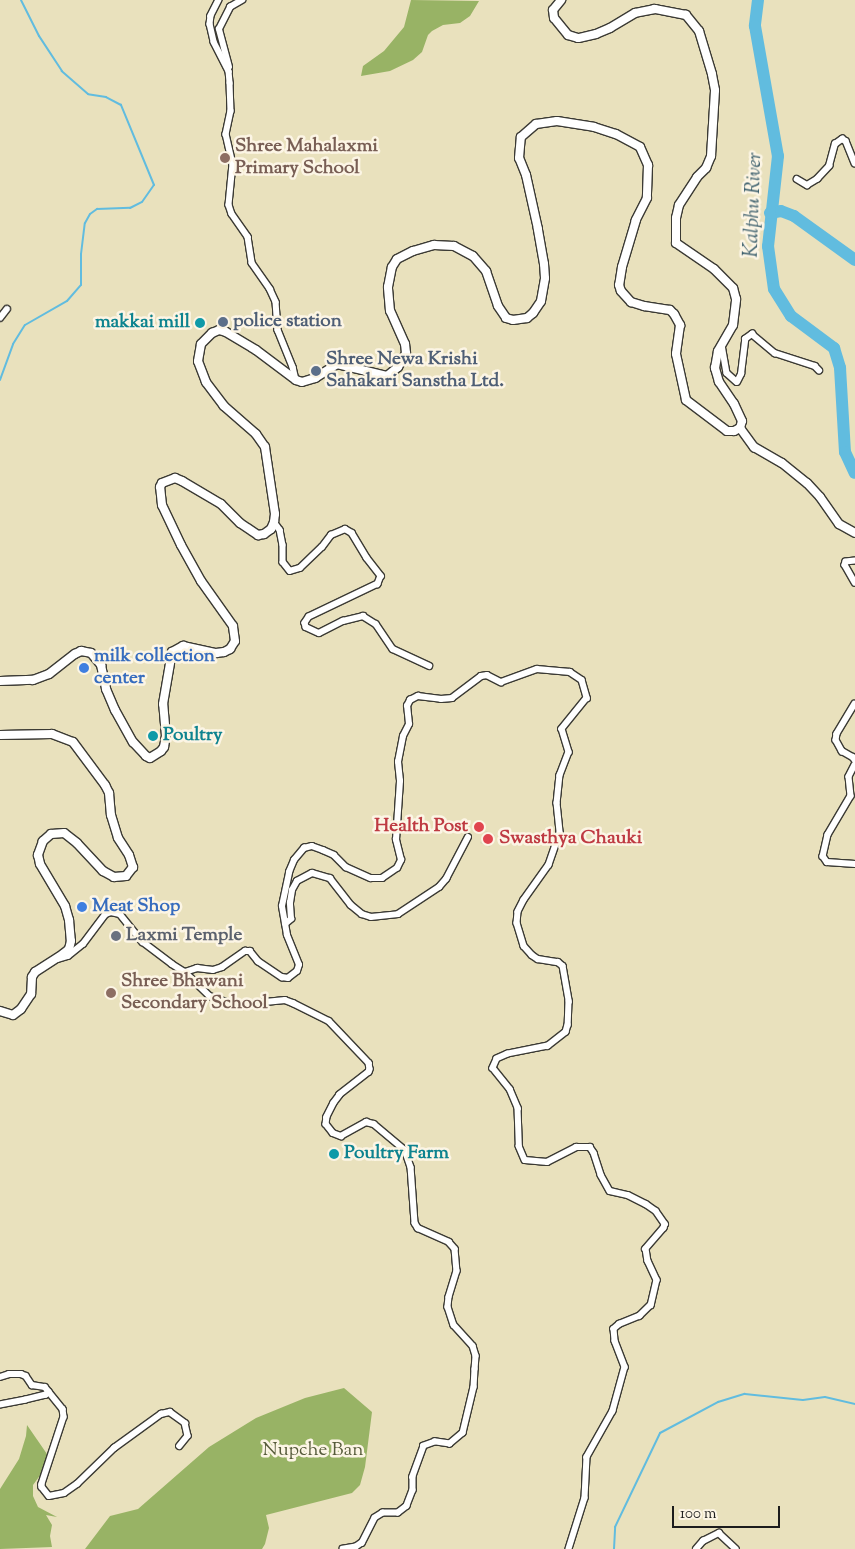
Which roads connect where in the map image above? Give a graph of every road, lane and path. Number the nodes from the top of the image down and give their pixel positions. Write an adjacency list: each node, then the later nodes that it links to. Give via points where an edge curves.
1 (219, 0): 4 (street, via 211,16 211,33)
2 (242, 0): 4 (street, via 230,7 219,29)
3 (561, 0): 9 (street, via 553,10 554,18 568,35 578,38 596,34 635,13 655,9 686,15 699,31 715,90 713,138 706,168 679,205 676,243 714,269 733,288 736,299 733,325)
4 (229, 71): 11 (street, via 231,99 226,134 233,164 229,205 248,237 252,263 276,302 278,330)
5 (855, 163): 6 (street, via 846,141 842,139 835,144 829,166 817,179 807,185)
6 (797, 179)
7 (6, 309): 8 (street)
8 (0, 318)
9 (722, 345): 10 (street, via 728,373 737,382 745,339 752,334 775,353); 12 (street, via 715,368 719,382 742,421)
10 (820, 370)
11 (296, 380): 12 (street, via 302,382 315,378 337,364 381,376 387,376 398,368 406,352 390,311 390,276 398,259 426,247 454,246 480,262 506,318 522,320 533,313 543,293 544,264 526,175 519,158 521,137 536,124 557,121 616,134 640,147 645,155 648,166 646,198 622,267 621,291 631,302 670,310 674,314 680,325 676,354 686,400 727,431 734,432); 13 (street, via 226,332 212,333 198,352 200,370 206,382 224,406 256,434 265,447)
12 (740, 428): 14 (street, via 754,447 807,483 839,524)
13 (274, 522): 17 (street, via 280,530 283,562 290,571 300,568 335,532 345,529 352,533 381,576 378,584 309,617 306,627 319,633 343,621 363,616 376,624 393,650); 18 (street, via 271,530 258,535 221,504 175,478 162,483 162,505 201,581 233,626 234,641 224,652 183,646 172,652 163,704 165,741 156,755 146,756 132,742 106,689 101,665 90,654 81,651 74,654 49,674 33,680)
14 (855, 533)
15 (855, 562): 16 (street, via 844,565)
16 (855, 582)
17 (429, 666)
18 (0, 681)
19 (855, 704): 21 (street, via 836,740 842,751)
20 (0, 734): 26 (street, via 52,734 73,742 105,785 118,838 132,862 130,874 114,877 103,871 64,833 52,834 43,841 38,855 40,864 65,906 71,926 69,949)
21 (855, 760)
22 (855, 765): 24 (street, via 849,777 851,796 828,835 823,856 827,862)
23 (468, 838): 25 (street, via 446,879 398,914 371,918 356,911 330,878 312,873 297,881 292,890 291,919)
24 (855, 864)
25 (286, 924): 27 (street, via 299,966 288,978 245,950 222,967); 34 (street, via 282,906 285,884 294,860 304,848 312,846 323,850 346,867 371,878 382,878 400,863 396,840 398,762 402,736 409,724 407,706 410,700 418,696 441,700 452,698 481,676 487,675 501,682 537,669 570,672 582,680 587,698 562,729 569,752 560,775 557,803 560,833 549,864 524,900 516,924 524,946 532,955 562,966 569,1001 568,1024 566,1032 548,1046 508,1054 498,1059 493,1068 510,1090 518,1108 519,1146 525,1160 547,1162 576,1147 590,1147 610,1191 646,1204 665,1224 646,1249 657,1280 651,1304 640,1316 614,1329 625,1367 614,1411 586,1456 586,1498)
26 (56, 959): 27 (street, via 76,950 90,938 101,919 111,912 120,914 147,945); 28 (street, via 35,972 31,994 21,1009 12,1014)
27 (185, 972): 33 (street, via 210,996 235,1005 285,1000 314,1013 334,1026 366,1058 369,1072 340,1095 326,1124 333,1133 341,1136 366,1122 374,1124 405,1150 411,1167 415,1223 418,1228 449,1242 455,1249 457,1271 449,1297 450,1317 470,1342 476,1356 474,1387 463,1433 450,1444 435,1442 424,1446 408,1506 398,1513 383,1513 375,1518 362,1543)
28 (0, 1011)
29 (0, 1377): 30 (street, via 21,1374 32,1385 45,1387)
30 (49, 1392): 31 (street); 32 (street, via 63,1409 64,1417 42,1484 50,1496 64,1493 77,1484 114,1448 161,1414 170,1412 185,1423 188,1436)
31 (0, 1405)
32 (180, 1446)
33 (343, 1549)
34 (569, 1549)
35 (696, 1549): 36 (street, via 719,1532)
36 (736, 1549)

